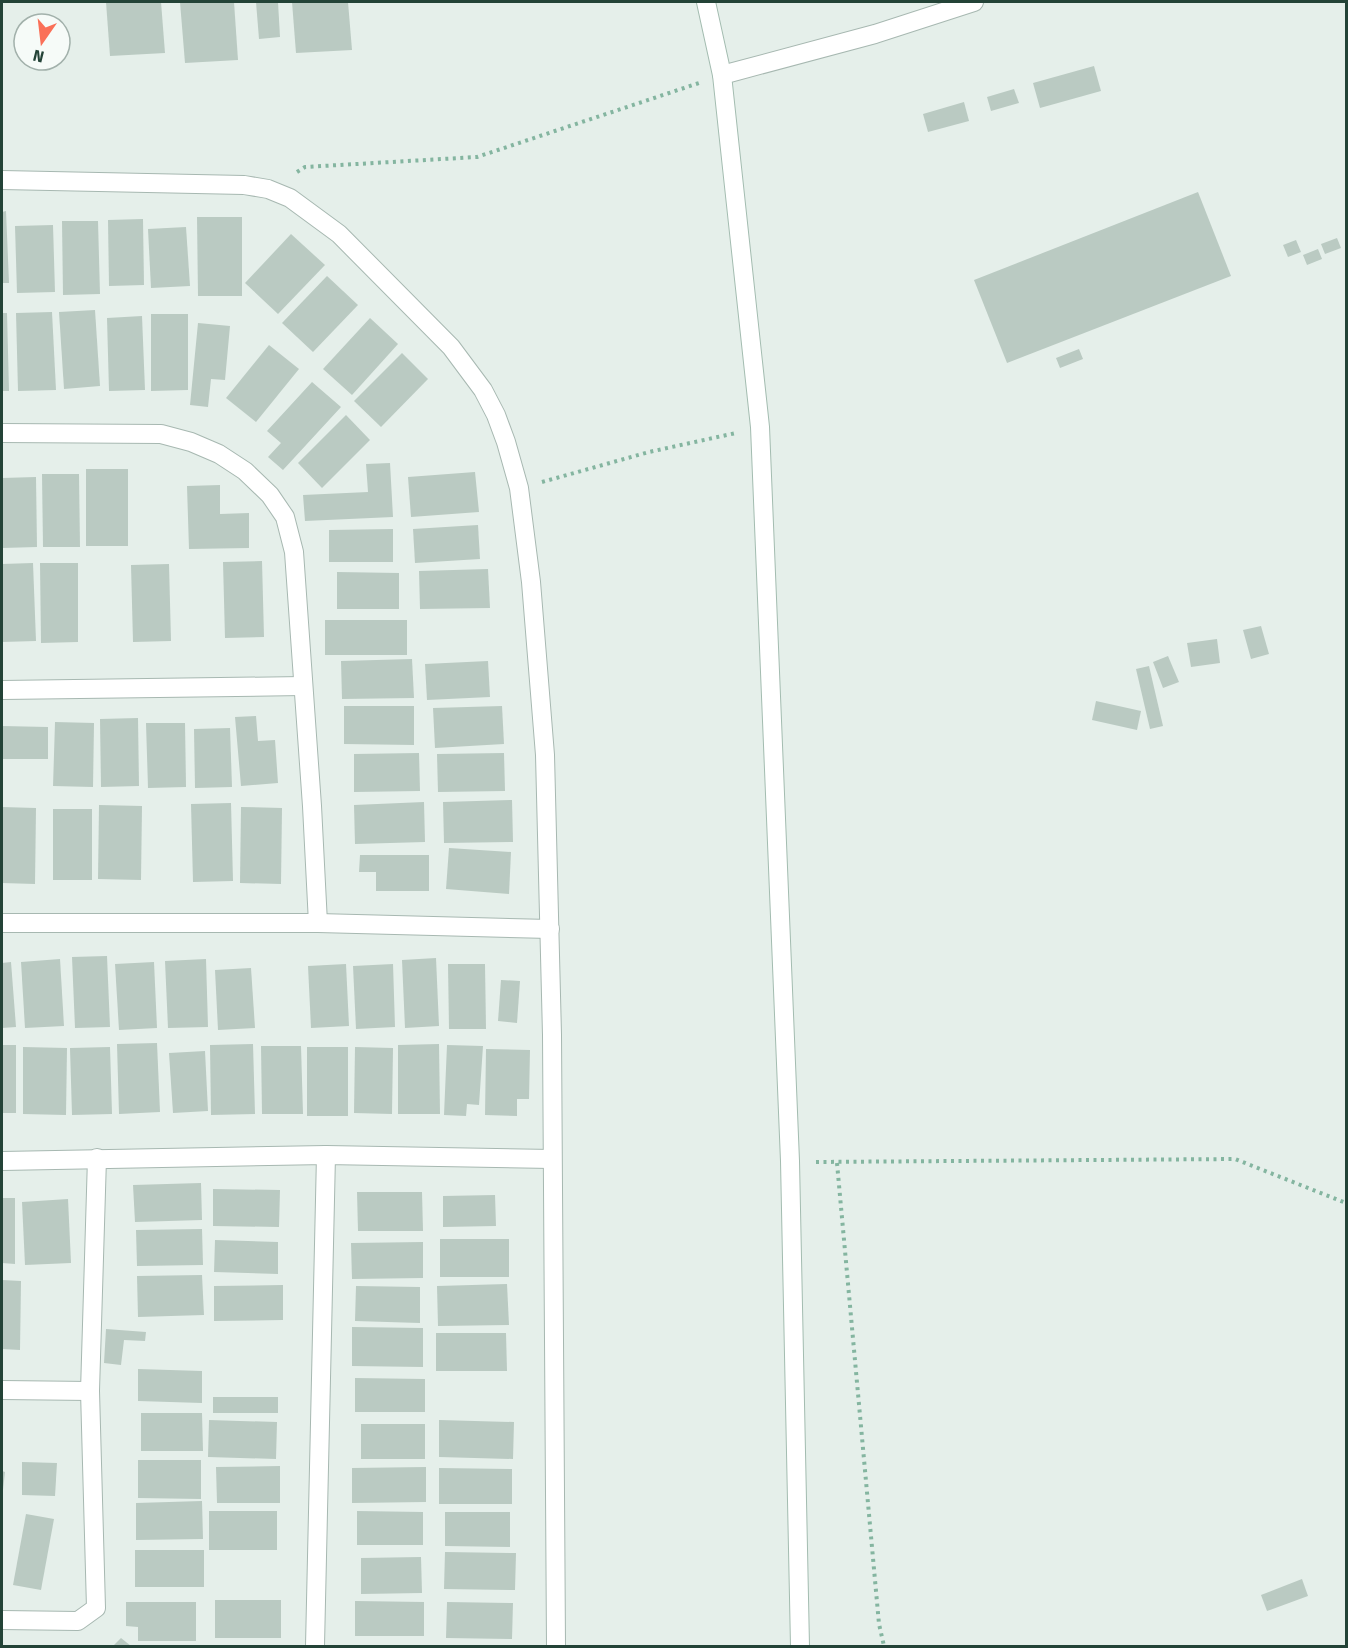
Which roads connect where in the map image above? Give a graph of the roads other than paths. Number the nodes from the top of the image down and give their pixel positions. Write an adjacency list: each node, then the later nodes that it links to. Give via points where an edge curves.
1 (706, 2): 3 (street)
2 (974, 2): 3 (street, via 875,34)
3 (722, 75): 20 (street, via 760,428 790,1161)
4 (2, 180): 10 (street, via 244,185 290,198 339,234 451,347 483,390 496,415 519,488 531,582 545,754)
5 (2, 433): 6 (street, via 161,434 219,454 245,471 270,495 285,517 294,552)
6 (303, 686): 7 (street); 9 (street)
7 (2, 690)
8 (2, 923): 9 (street)
9 (318, 923): 10 (street)
10 (550, 929): 13 (street)
11 (326, 1155): 12 (street); 13 (street); 18 (street)
12 (97, 1158): 14 (street); 16 (street)
13 (552, 1159): 19 (street)
14 (2, 1161)
15 (2, 1390): 16 (street)
16 (90, 1391): 17 (street, via 96,1608 78,1621)
17 (2, 1620)
18 (315, 1647)
19 (556, 1647)
20 (800, 1647)

